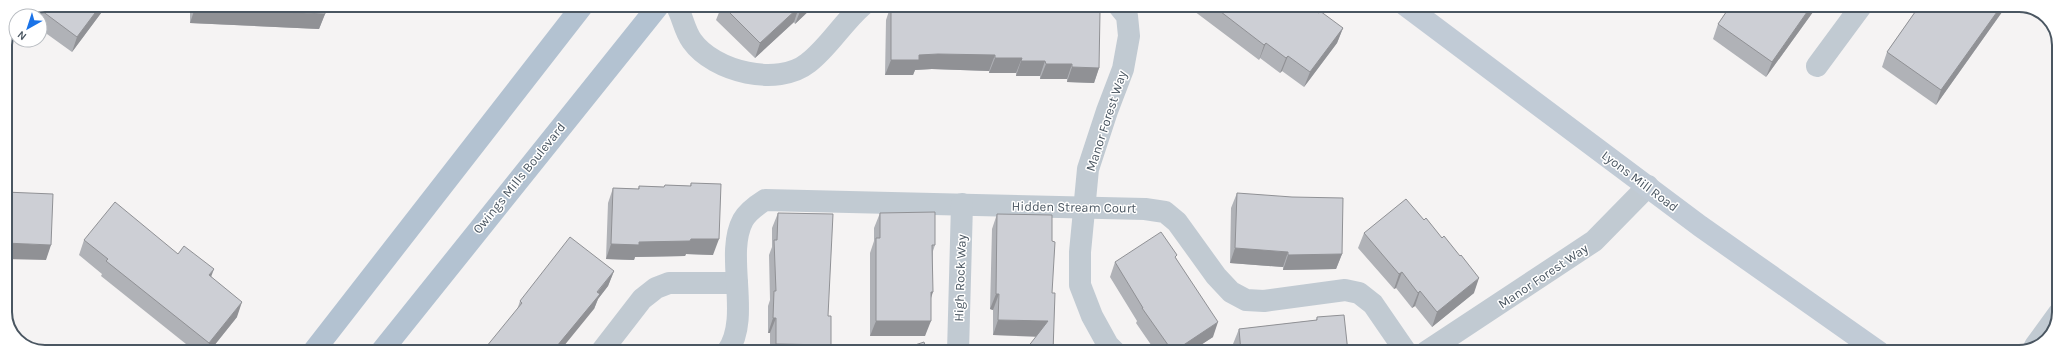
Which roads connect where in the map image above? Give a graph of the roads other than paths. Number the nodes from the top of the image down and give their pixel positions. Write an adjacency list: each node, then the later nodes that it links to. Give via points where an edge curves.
1 (578, 12): 13 (main road)
2 (653, 12): 14 (main road, Owings Mills Boulevard)
3 (679, 12): 4 (street, via 692,41 705,54 724,66 745,73 782,75 796,72 809,63)
4 (856, 12)
5 (1124, 12): 11 (street, Manor Forest Way, via 1128,16 1128,42 1124,69 1088,169)
6 (1414, 12): 9 (main road, Lyons Mill Road)
7 (1857, 12): 8 (street)
8 (1817, 66)
9 (1648, 186): 20 (street, Manor Forest Way, via 1594,241); 21 (main road, Lyons Mill Road, via 1700,226)
10 (962, 204): 11 (street, Hidden Stream Court); 12 (street, Hidden Stream Court, via 765,200 754,206 743,220 737,241); 17 (street, High Rock Way)
11 (1084, 207): 18 (street, Manor Forest Way, via 1080,285 1092,316); 19 (street, Hidden Stream Court, via 1165,212 1177,222 1230,292 1246,300 1264,301 1345,290 1359,293 1373,304)
12 (737, 284): 15 (street, via 669,283 656,288 642,299); 16 (street, Hidden Stream Court, via 736,326)
13 (318, 345)
14 (387, 345)
15 (606, 345)
16 (731, 345)
17 (958, 345)
18 (1108, 345)
19 (1401, 345)
20 (1437, 345)
21 (1869, 345)

